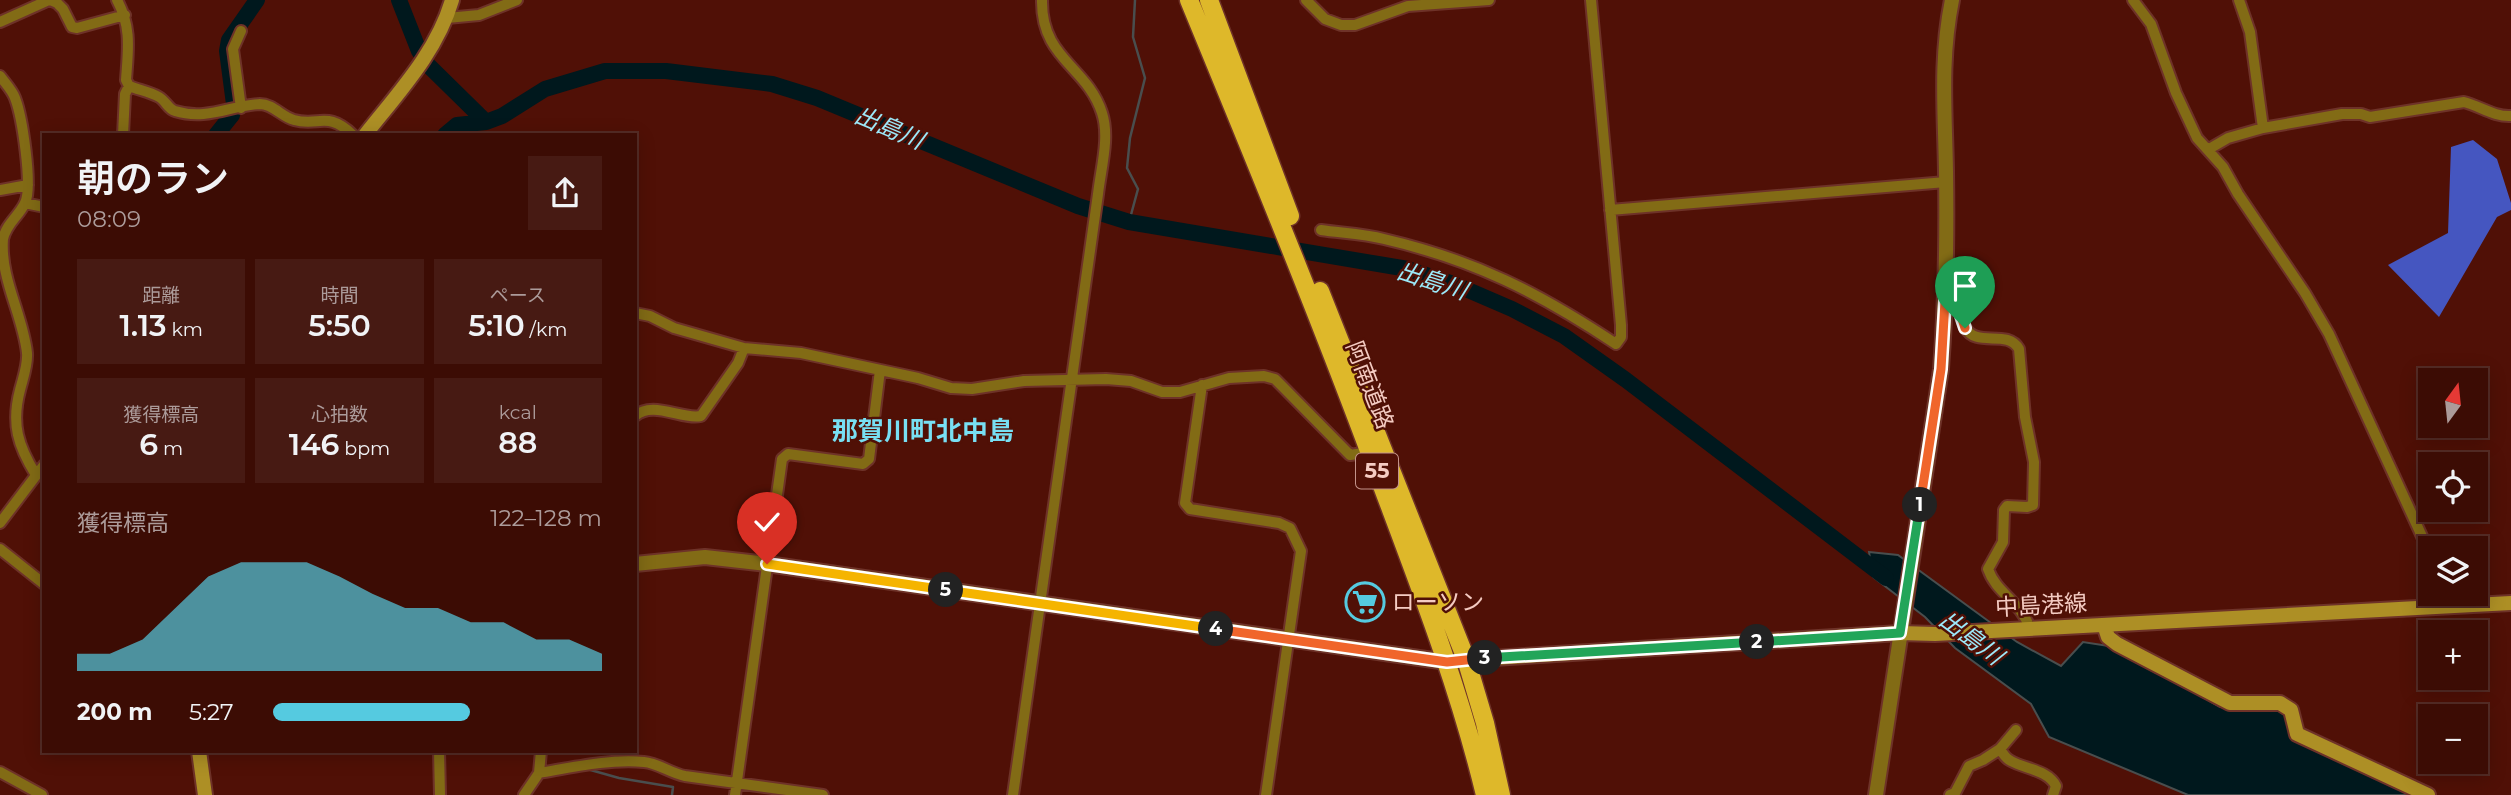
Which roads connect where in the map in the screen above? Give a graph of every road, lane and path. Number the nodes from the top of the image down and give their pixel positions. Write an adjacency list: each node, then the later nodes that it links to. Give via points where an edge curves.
1 (50, 0): 14 (street, via 57,3 72,27); 16 (street)
2 (117, 0): 14 (street)
3 (452, 0): 15 (main road)
4 (517, 0): 15 (street, via 479,15)
5 (1042, 0): 40 (street, via 1042,16 1054,48 1092,93 1105,132)
6 (1189, 0): 33 (highway, 阿南道路 / 55)
7 (1209, 0): 33 (highway, 阿南道路 / 55)
8 (1306, 0): 9 (street, via 1325,19 1355,25 1408,6)
9 (1489, 0)
10 (1591, 0): 32 (street)
11 (1952, 0): 27 (street, via 1943,61)
12 (2133, 0): 26 (street, via 2151,24 2197,138)
13 (2239, 0): 22 (street, via 2250,32)
14 (125, 15): 19 (street)
15 (447, 18): 25 (main road, via 422,61)
16 (0, 22)
17 (241, 31): 20 (street, via 233,49)
18 (0, 76): 28 (street, via 16,100)
19 (129, 86): 20 (street, via 159,97 176,111 210,114); 23 (street)
20 (235, 109): 24 (street, via 260,104 296,121 328,120)
21 (2511, 116): 22 (street, via 2464,102 2370,117 2342,114)
22 (2263, 128): 26 (street)
23 (123, 133)
24 (351, 133)
25 (367, 133)
26 (2209, 149): 47 (street, via 2329,334)
27 (1946, 181): 32 (street); 36 (street)
28 (28, 185): 29 (street); 30 (street)
29 (0, 190)
30 (25, 203): 31 (street); 45 (street, via 3,239 2,261 27,354 15,409 16,430)
31 (42, 207)
32 (1611, 210): 34 (street, via 1621,325 1616,344 1535,293 1488,271 1381,238)
33 (1285, 218): 35 (highway, 阿南道路 / 55)
34 (1321, 230)
35 (1310, 280): 43 (highway, 阿南道路 / 55); 58 (highway, 阿南道路 / 55)
36 (1946, 284): 55 (street, via 1952,288 1965,328 1973,335 2015,342 2019,349 2034,462 2033,505 2004,510 2003,542 1988,569 1992,580 2024,613); 56 (street, via 1941,369)
37 (637, 313): 38 (street)
38 (744, 348): 39 (street, via 801,353); 42 (street, via 701,416 648,410)
39 (880, 370): 40 (street, via 951,388); 50 (street, via 869,459 863,464 788,453 782,459)
40 (1072, 380): 41 (street, via 1131,381 1162,392); 53 (street)
41 (1202, 385): 43 (street, via 1229,378 1275,379 1350,455); 57 (street, via 1185,503 1190,509 1290,528 1301,551)
42 (637, 415)
43 (1370, 452): 59 (highway, 阿南道路 / 55)
44 (42, 468): 45 (street)
45 (36, 475): 46 (street)
46 (0, 523)
47 (2422, 536)
48 (0, 549): 51 (street)
49 (637, 564): 50 (street, via 705,557)
50 (767, 564): 53 (street); 67 (street)
51 (42, 582)
52 (2511, 603): 54 (main road, 中島港線, via 2449,601)
53 (1039, 604): 57 (street); 74 (street)
54 (2104, 625): 55 (main road, 中島港線); 81 (main road, via 2108,637 2118,644 2230,703 2280,703 2291,710 2297,734)
55 (2030, 628): 56 (main road, 中島港線)
56 (1900, 633): 58 (main road, 中島港線); 78 (street)
57 (1288, 640): 59 (street); 75 (street)
58 (1466, 659): 59 (main road, 中島港線); 77 (highway, 阿南道路 / 55)
59 (1447, 662): 76 (highway, 阿南道路 / 55)
60 (2017, 730): 61 (street)
61 (2000, 749): 79 (street, via 1969,766); 80 (street, via 2008,761 2053,781)
62 (199, 753): 69 (main road)
63 (439, 753): 70 (street)
64 (541, 753): 66 (street)
65 (0, 772): 68 (street)
66 (539, 772): 67 (street, via 592,763 646,762 672,774); 71 (street)
67 (737, 783): 72 (street); 73 (street)
68 (42, 795)
69 (205, 795)
70 (440, 795)
71 (524, 795)
72 (735, 795)
73 (823, 795)
74 (1013, 795)
75 (1266, 795)
76 (1485, 795)
77 (1501, 795)
78 (1876, 795)
79 (1950, 795)
80 (2053, 795)
81 (2428, 795)

